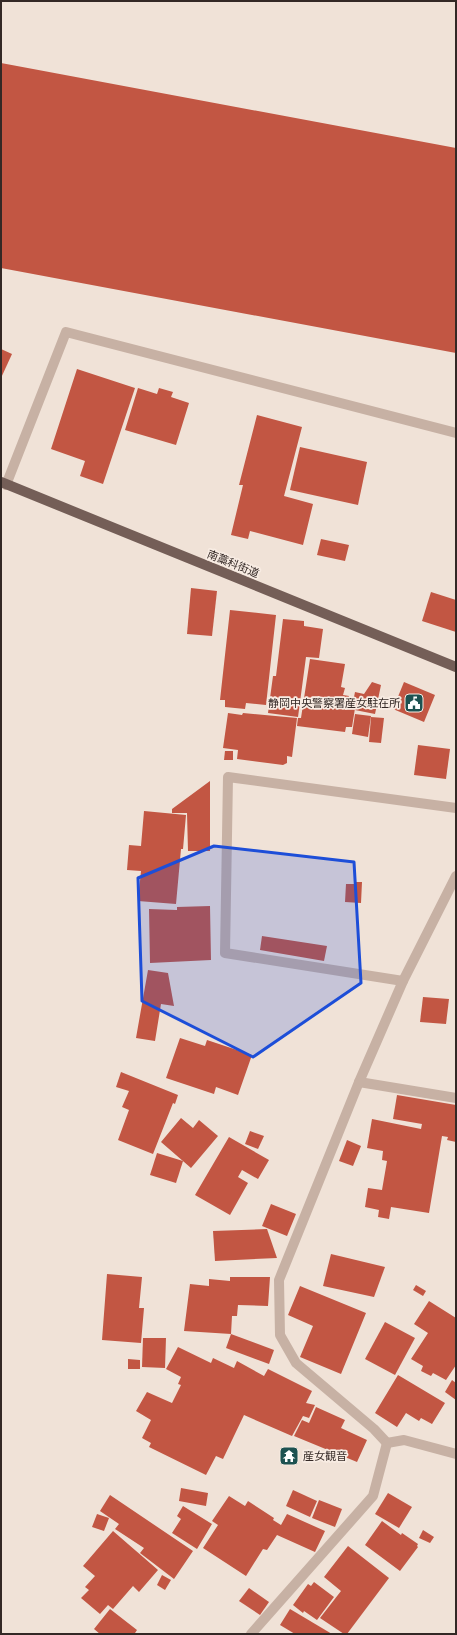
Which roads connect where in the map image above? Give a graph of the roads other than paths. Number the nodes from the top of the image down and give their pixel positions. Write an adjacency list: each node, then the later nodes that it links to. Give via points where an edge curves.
1 (456, 433): 2 (street, via 66,332)
2 (4, 483): 3 (main road, 南藁科街道)
3 (456, 667)
4 (456, 808): 6 (street, via 228,777 225,953)
5 (456, 876): 6 (street)
6 (403, 981): 7 (street)
7 (359, 1082): 8 (street); 9 (street, via 279,1280 280,1335 296,1363)
8 (456, 1098)
9 (387, 1443): 10 (street, via 404,1440); 11 (street, via 373,1496)
10 (456, 1454)
11 (251, 1634)

